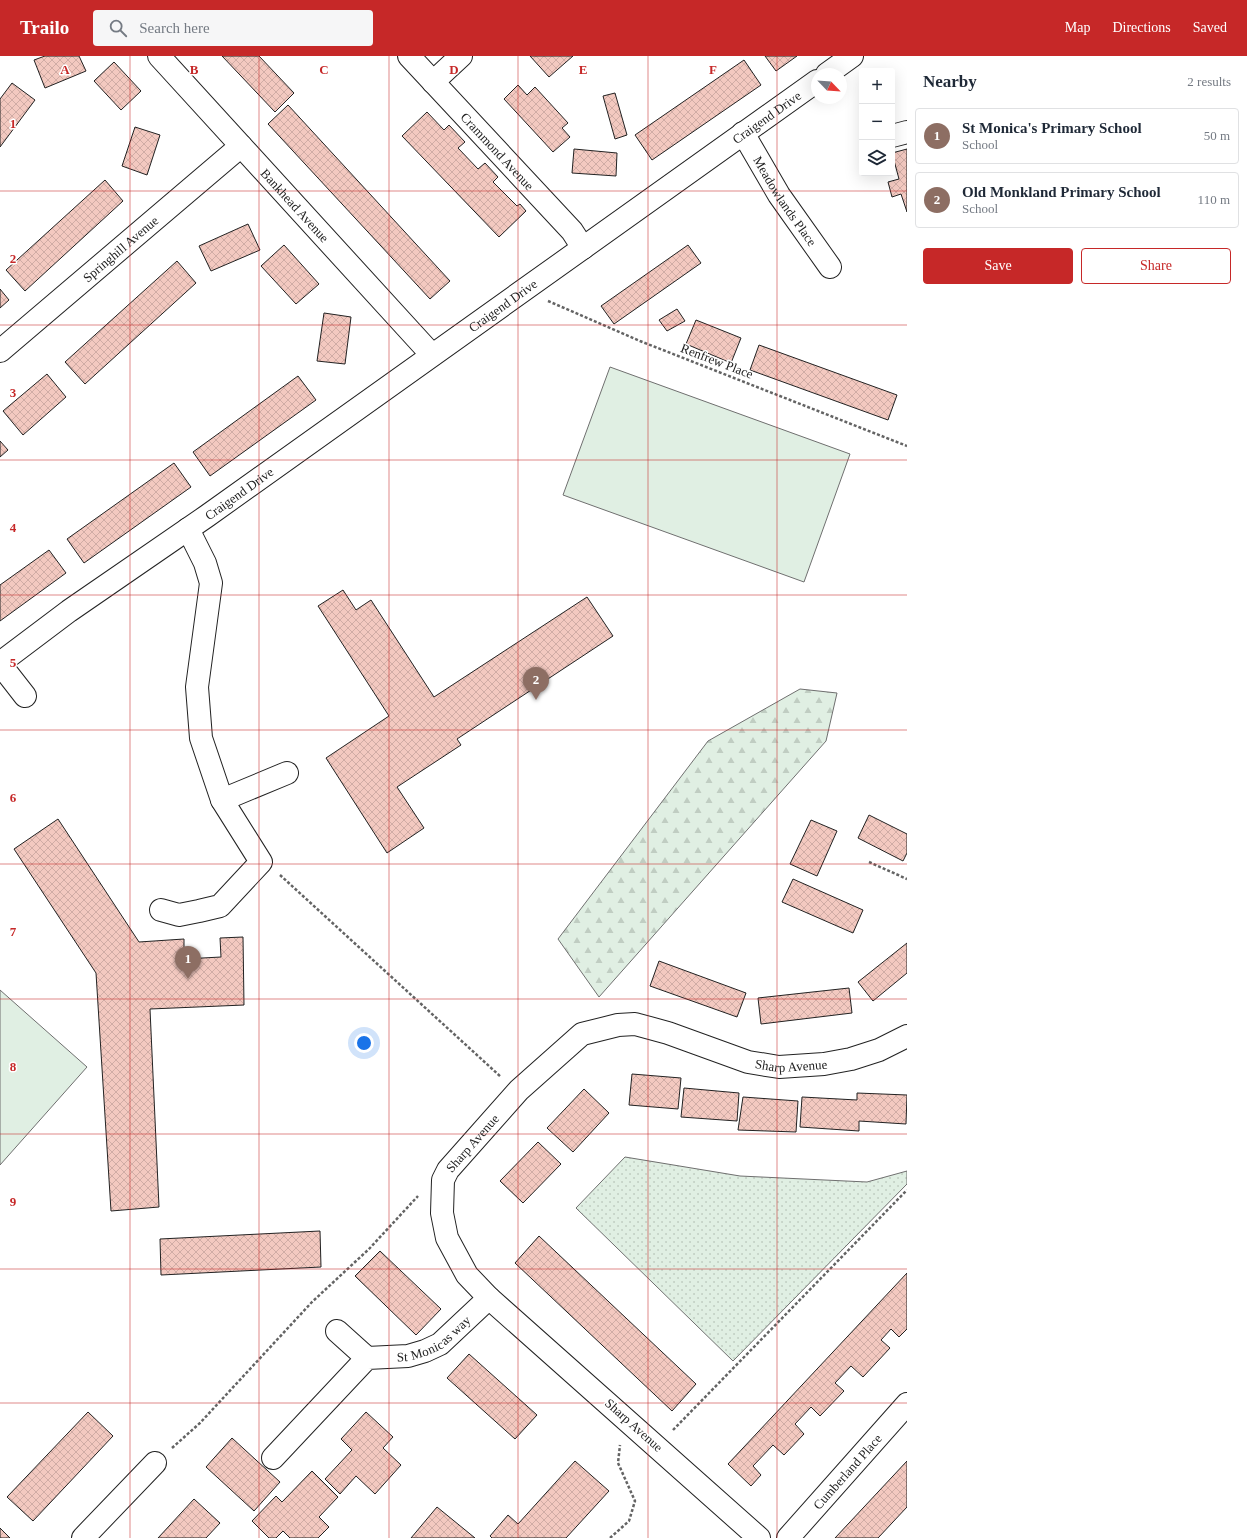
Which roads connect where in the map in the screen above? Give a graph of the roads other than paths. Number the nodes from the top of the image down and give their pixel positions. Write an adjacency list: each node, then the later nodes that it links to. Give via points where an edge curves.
1 (159, 56): 11 (street, Bankhead Avenue)
2 (409, 56): 6 (street, Crammond Avenue)
3 (461, 56): 6 (street)
4 (852, 56): 5 (street)
5 (835, 68)
6 (433, 82): 12 (street, Crammond Avenue, via 572,231)
7 (811, 85): 9 (street, Craigend Drive)
8 (907, 132): 10 (street)
9 (743, 134): 12 (street, Craigend Drive); 13 (street, Meadowlands Place, via 779,195)
10 (895, 135)
11 (242, 146): 14 (street, Springhill Avenue); 15 (street, Bankhead Avenue)
12 (583, 248): 15 (street, Craigend Drive)
13 (830, 267)
14 (0, 351)
15 (432, 355): 16 (street, Craigend Drive)
16 (188, 529): 17 (street, Craigend Drive, via 69,611); 20 (street, via 211,583 196,686 201,738)
17 (0, 664): 18 (street, Craigend Drive)
18 (25, 696)
19 (288, 773): 20 (street)
20 (222, 800): 21 (street, via 261,862 220,906 179,915)
21 (161, 910)
22 (907, 1036): 23 (street, Sharp Avenue, via 879,1050 851,1059 779,1067 748,1062 635,1024 618,1025 582,1034 519,1090 448,1170 443,1180 442,1213 448,1238 467,1275)
23 (489, 1298): 25 (street, St Monicas way, via 440,1344 408,1356); 30 (street, Sharp Avenue)
24 (337, 1331): 25 (street)
25 (367, 1358): 27 (street)
26 (907, 1404): 31 (street, Cumberland Place)
27 (273, 1458)
28 (155, 1463): 29 (street)
29 (83, 1538)
30 (759, 1538)
31 (788, 1538)

